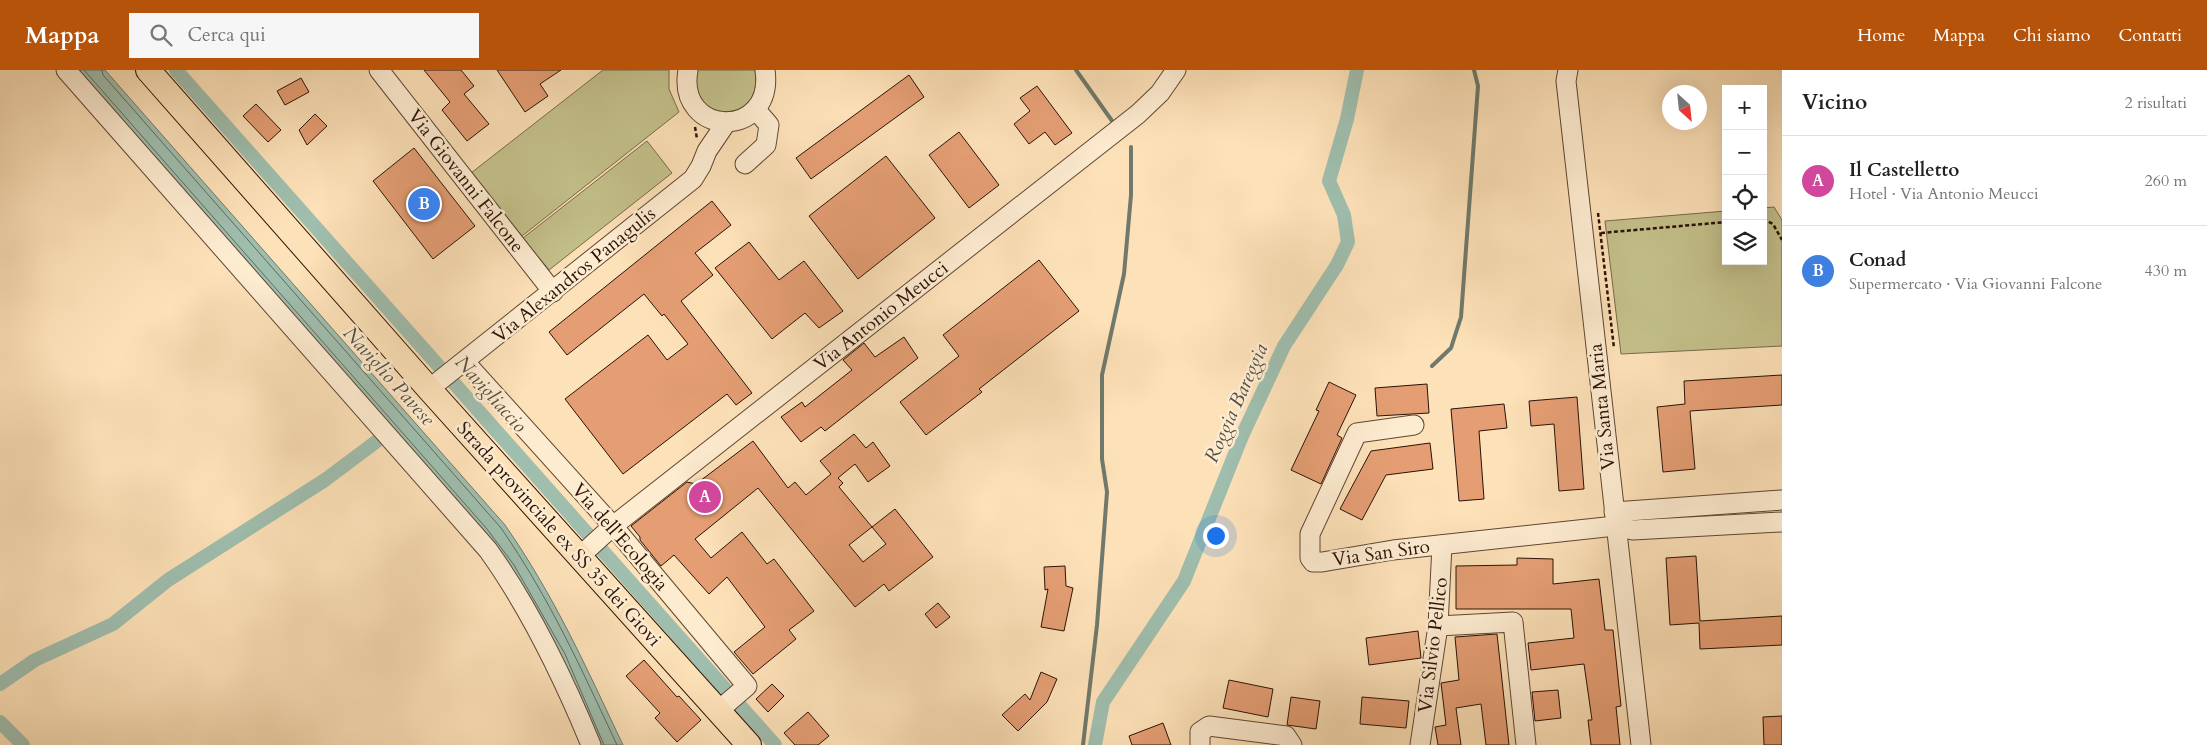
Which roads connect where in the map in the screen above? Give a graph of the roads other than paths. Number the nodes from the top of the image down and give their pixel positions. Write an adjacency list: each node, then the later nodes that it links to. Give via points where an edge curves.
1 (66, 70): 25 (street, via 488,550 507,575 548,648)
2 (148, 70): 15 (main road, Strada provinciale ex SS 35 dei Giovi)
3 (379, 70): 13 (street, Via Giovanni Falcone)
4 (688, 70): 9 (street, via 688,95)
5 (765, 70): 8 (street, via 765,95)
6 (1176, 70): 20 (street, Via Antonio Meucci, via 1160,94 1138,114)
7 (1568, 70): 18 (street, Via Santa Maria, via 1566,81)
8 (756, 110): 10 (street, via 739,121); 12 (street, via 769,125 766,145)
9 (698, 120): 10 (street); 11 (street)
10 (726, 122): 11 (street, Via Alexandros Panagulis)
11 (702, 146): 13 (street, Via Alexandros Panagulis, via 701,166 693,179)
12 (745, 164)
13 (553, 292): 14 (street, Via Alexandros Panagulis)
14 (465, 362): 15 (street, Via Alexandros Panagulis); 20 (street, Via dell'Ecologia)
15 (429, 389): 22 (main road, Strada provinciale ex SS 35 dei Giovi)
16 (1414, 425): 21 (street, Via San Siro, via 1357,433 1310,534 1310,558 1316,563)
17 (1782, 500): 18 (street)
18 (1615, 519): 19 (street, via 1633,530); 21 (street, Via San Siro); 31 (street, Via Santa Maria)
19 (1782, 522)
20 (608, 530): 22 (street, Via Antonio Meucci); 24 (street, Via dell'Ecologia, via 746,686)
21 (1442, 544): 23 (street, Via Silvio Pellico)
22 (584, 552): 24 (main road, Strada provinciale ex SS 35 dei Giovi)
23 (1438, 626): 29 (street, Via Silvio Pellico); 30 (street, via 1513,622)
24 (732, 716): 26 (main road, Strada provinciale ex SS 35 dei Giovi)
25 (591, 745)
26 (749, 745)
27 (1200, 745): 28 (street, via 1200,732 1209,726 1286,736)
28 (1292, 745)
29 (1420, 745)
30 (1526, 745)
31 (1641, 745)

